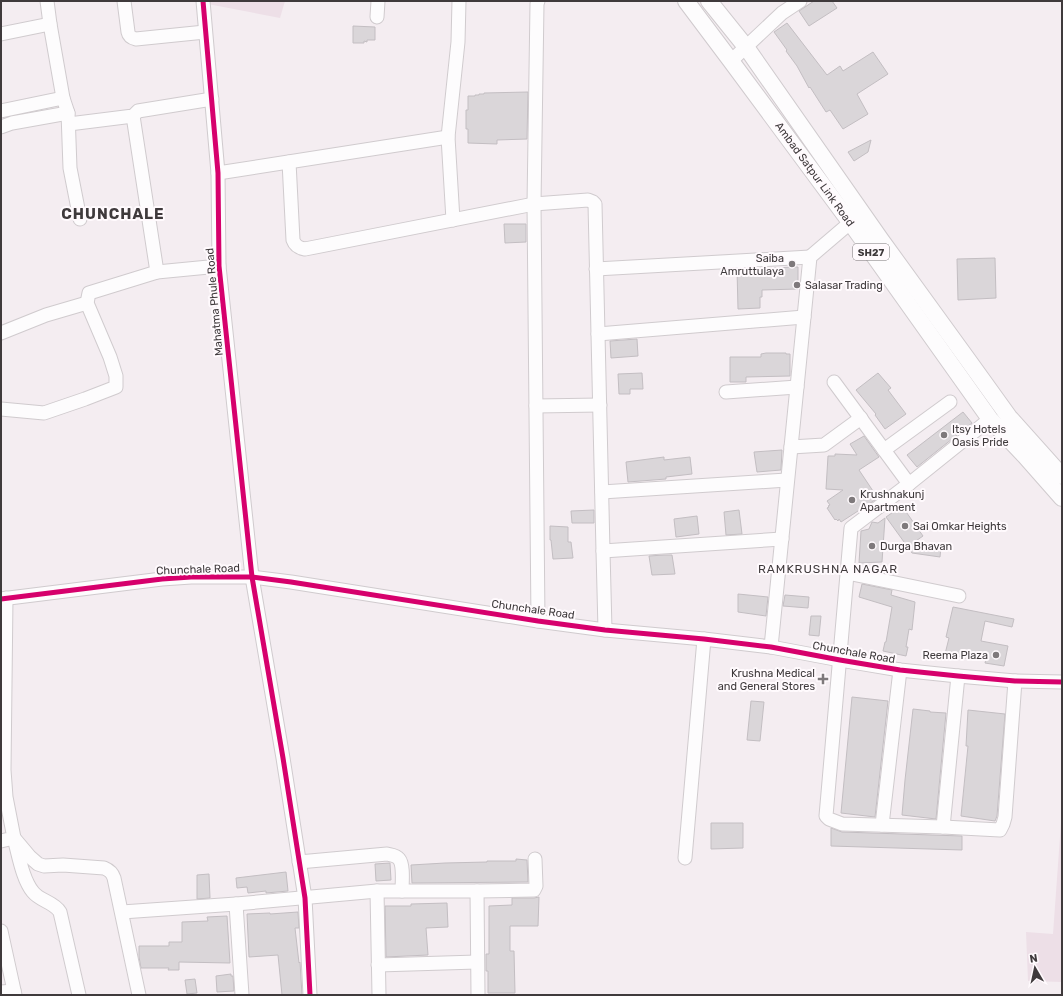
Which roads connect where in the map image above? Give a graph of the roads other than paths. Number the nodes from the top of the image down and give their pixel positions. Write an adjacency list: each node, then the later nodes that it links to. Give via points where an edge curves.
1 (47, 1): 11 (street)
2 (124, 1): 12 (street, via 128,32 132,38)
3 (203, 1): 12 (street, Mahatma Phule Road)
4 (378, 1): 10 (street)
5 (459, 1): 22 (street, via 458,42)
6 (538, 1): 25 (street)
7 (686, 1): 15 (main road, Ambad Satpur Link Road / SH27)
8 (709, 1): 14 (main road, Ambad Satpur Link Road)
9 (800, 1): 14 (street, via 782,13)
10 (378, 18)
11 (50, 24): 13 (street); 16 (street)
12 (205, 32): 17 (street, Mahatma Phule Road)
13 (1, 34)
14 (746, 47): 15 (street); 26 (main road, Ambad Satpur Link Road)
15 (731, 61): 26 (main road, Ambad Satpur Link Road / SH27)
16 (63, 98): 18 (street); 20 (street)
17 (212, 99): 19 (street, via 138,111); 24 (street, Mahatma Phule Road)
18 (1, 111)
19 (133, 116): 20 (street); 32 (street)
20 (68, 119): 21 (street, via 12,123); 27 (street, via 70,168)
21 (1, 127)
22 (448, 137): 23 (street); 28 (street)
23 (289, 162): 24 (street); 28 (street, via 293,240 300,248)
24 (218, 173): 30 (street, Mahatma Phule Road)
25 (534, 204): 28 (street); 31 (street, via 588,200 593,202); 42 (street)
26 (856, 218): 29 (street); 45 (main road, Ambad Satpur Link Road / SH27); 48 (main road, Ambad Satpur Link Road, via 1009,417)
27 (80, 219)
28 (453, 220)
29 (810, 257): 31 (street); 34 (street)
30 (219, 266): 32 (street); 56 (street, Mahatma Phule Road)
31 (596, 269): 36 (street)
32 (157, 272): 33 (street, via 89,293)
33 (87, 303): 35 (street, via 46,315); 43 (street, via 110,357 116,376 116,386 44,414)
34 (804, 316): 36 (street); 38 (street)
35 (1, 333)
36 (598, 334): 41 (street)
37 (834, 382): 44 (street)
38 (797, 387): 39 (street); 46 (street)
39 (726, 392)
40 (950, 402): 47 (street)
41 (600, 405): 42 (street); 51 (street)
42 (536, 406): 59 (street)
43 (1, 409)
44 (861, 418): 46 (street, via 824,445); 47 (street)
45 (990, 419): 50 (street); 52 (main road, Ambad Satpur Link Road / SH27)
46 (791, 448): 49 (street)
47 (884, 450): 50 (street)
48 (1062, 476)
49 (787, 480): 51 (street); 53 (street)
50 (909, 484): 55 (street, via 851,528)
51 (602, 492): 54 (street)
52 (1062, 498)
53 (782, 539): 54 (street); 62 (street)
54 (604, 551): 60 (street)
55 (847, 573): 57 (street); 63 (street)
56 (252, 577): 58 (street, Chunchale Road, via 214,576 162,580); 59 (street, Chunchale Road); 73 (street, Mahatma Phule Road)
57 (959, 596)
58 (3, 598): 70 (street)
59 (538, 621): 60 (street, Chunchale Road)
60 (605, 630): 61 (street, Chunchale Road)
61 (704, 639): 62 (street, Chunchale Road); 71 (street)
62 (771, 647): 63 (street, Chunchale Road)
63 (840, 660): 64 (street, Chunchale Road); 68 (street, via 826,816 842,824)
64 (900, 670): 65 (street, Chunchale Road); 68 (street)
65 (958, 676): 66 (street, Chunchale Road); 69 (street)
66 (1016, 681): 67 (street, Chunchale Road); 69 (street, via 1006,809 1000,830)
67 (1062, 682)
68 (882, 825): 69 (street)
69 (943, 827)
70 (7, 840): 79 (street, via 44,866 108,869 114,878); 85 (street, via 32,892 60,912)
71 (685, 858)
72 (536, 859): 76 (street, via 534,890)
73 (299, 862): 75 (street, via 393,855 401,862); 77 (street, Mahatma Phule Road)
74 (377, 891): 75 (street); 77 (street); 82 (street)
75 (402, 891): 76 (street)
76 (477, 891): 81 (street)
77 (304, 898): 78 (street); 88 (street, Mahatma Phule Road)
78 (236, 904): 79 (street); 87 (street)
79 (122, 912): 86 (street)
80 (1, 931): 84 (street)
81 (478, 962): 82 (street); 90 (street)
82 (378, 965): 89 (street)
83 (1, 992): 84 (street)
84 (15, 993)
85 (79, 995)
86 (139, 995)
87 (242, 995)
88 (310, 995)
89 (379, 995)
90 (478, 995)

